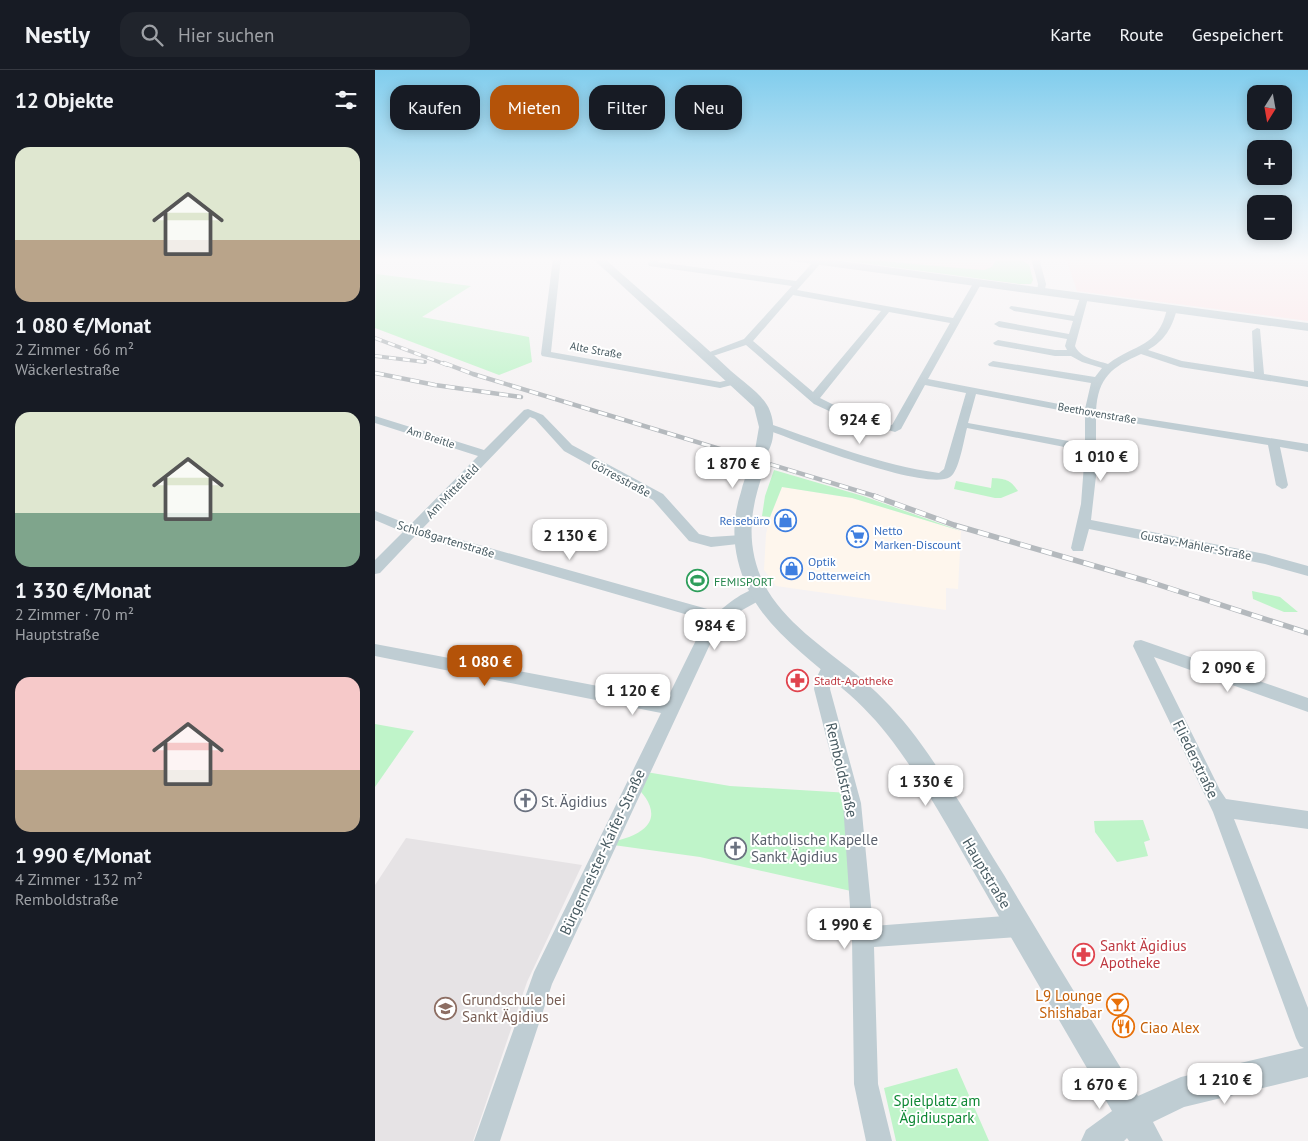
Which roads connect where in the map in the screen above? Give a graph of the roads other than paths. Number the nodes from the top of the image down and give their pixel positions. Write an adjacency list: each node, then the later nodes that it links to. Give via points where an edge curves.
1 (551, 308): 25 (street, Alte Straße, via 545,354 720,385)
2 (654, 308): 21 (street)
3 (776, 308): 17 (street)
4 (882, 308): 9 (street)
5 (963, 308): 12 (street)
6 (1014, 308): 11 (street)
7 (1081, 308): 11 (street)
8 (1164, 308): 10 (street)
9 (887, 309): 12 (street); 30 (street)
10 (1172, 309): 14 (street); 19 (street, via 1161,336)
11 (1078, 319): 16 (street)
12 (956, 321): 27 (street)
13 (999, 324): 16 (street)
14 (1308, 326)
15 (1257, 331): 24 (street)
16 (1072, 337): 20 (street, via 1069,348)
17 (747, 341): 21 (street); 30 (street)
18 (998, 343): 20 (street, via 1060,354)
19 (1142, 351): 23 (street); 24 (street, via 1181,364)
20 (1072, 353): 23 (street)
21 (707, 355): 25 (street)
22 (993, 364): 26 (street)
23 (1108, 367): 26 (street)
24 (1259, 377): 28 (street)
25 (736, 381): 35 (street, via 760,405)
26 (1098, 381): 32 (street)
27 (922, 382): 29 (street, Beethovenstraße); 30 (street, via 895,429 838,412)
28 (1308, 384)
29 (971, 390): 32 (street, Beethovenstraße); 35 (street, via 950,470 940,477 911,473 858,458)
30 (812, 398)
31 (528, 412): 39 (street, Am Mittelfeld); 44 (street, Görresstraße, via 539,417 568,448 658,497 694,538 711,542)
32 (1091, 413): 36 (street, Beethovenstraße); 38 (street)
33 (375, 419): 39 (street, Am Breitle)
34 (972, 426): 38 (street)
35 (773, 428): 44 (street, Hauptstraße, via 759,460 743,516)
36 (1273, 443): 37 (street, Beethovenstraße); 40 (street)
37 (1308, 448)
38 (1091, 449): 42 (street)
39 (487, 455): 43 (street, Am Mittelfeld)
40 (1282, 485)
41 (375, 515): 43 (street, Schloßgartenstraße)
42 (1084, 523): 45 (street); 47 (street, Gustav-Mahler-Straße)
43 (412, 531): 46 (street, Am Mittelfeld); 49 (street, Schloßgartenstraße)
44 (742, 540): 48 (street, Hauptstraße, via 747,566)
45 (1078, 548)
46 (375, 569)
47 (1308, 570)
48 (761, 593): 49 (street, Bürgermeister-Kaifer-Straße); 51 (street, Hauptstraße, via 784,624)
49 (719, 618): 53 (street, Bürgermeister-Kaifer-Straße, via 706,636)
50 (375, 650): 53 (street)
51 (831, 665): 56 (street, Hauptstraße, via 869,699 913,752); 57 (street, Remboldstraße, via 822,689 852,803)
52 (1308, 705): 54 (street, Fliederstraße, via 1141,646)
53 (670, 707): 61 (street, Bürgermeister-Kaifer-Straße, via 542,980)
54 (1221, 808): 55 (street); 58 (street, Fliederstraße)
55 (1308, 820)
56 (1019, 926): 57 (street); 60 (street, Hauptstraße)
57 (863, 936): 62 (street, Remboldstraße, via 866,1084)
58 (1308, 1038)
59 (1308, 1062): 60 (street, via 1181,1092)
60 (1139, 1128): 63 (street)
61 (487, 1141)
62 (879, 1141)
63 (1097, 1141)

